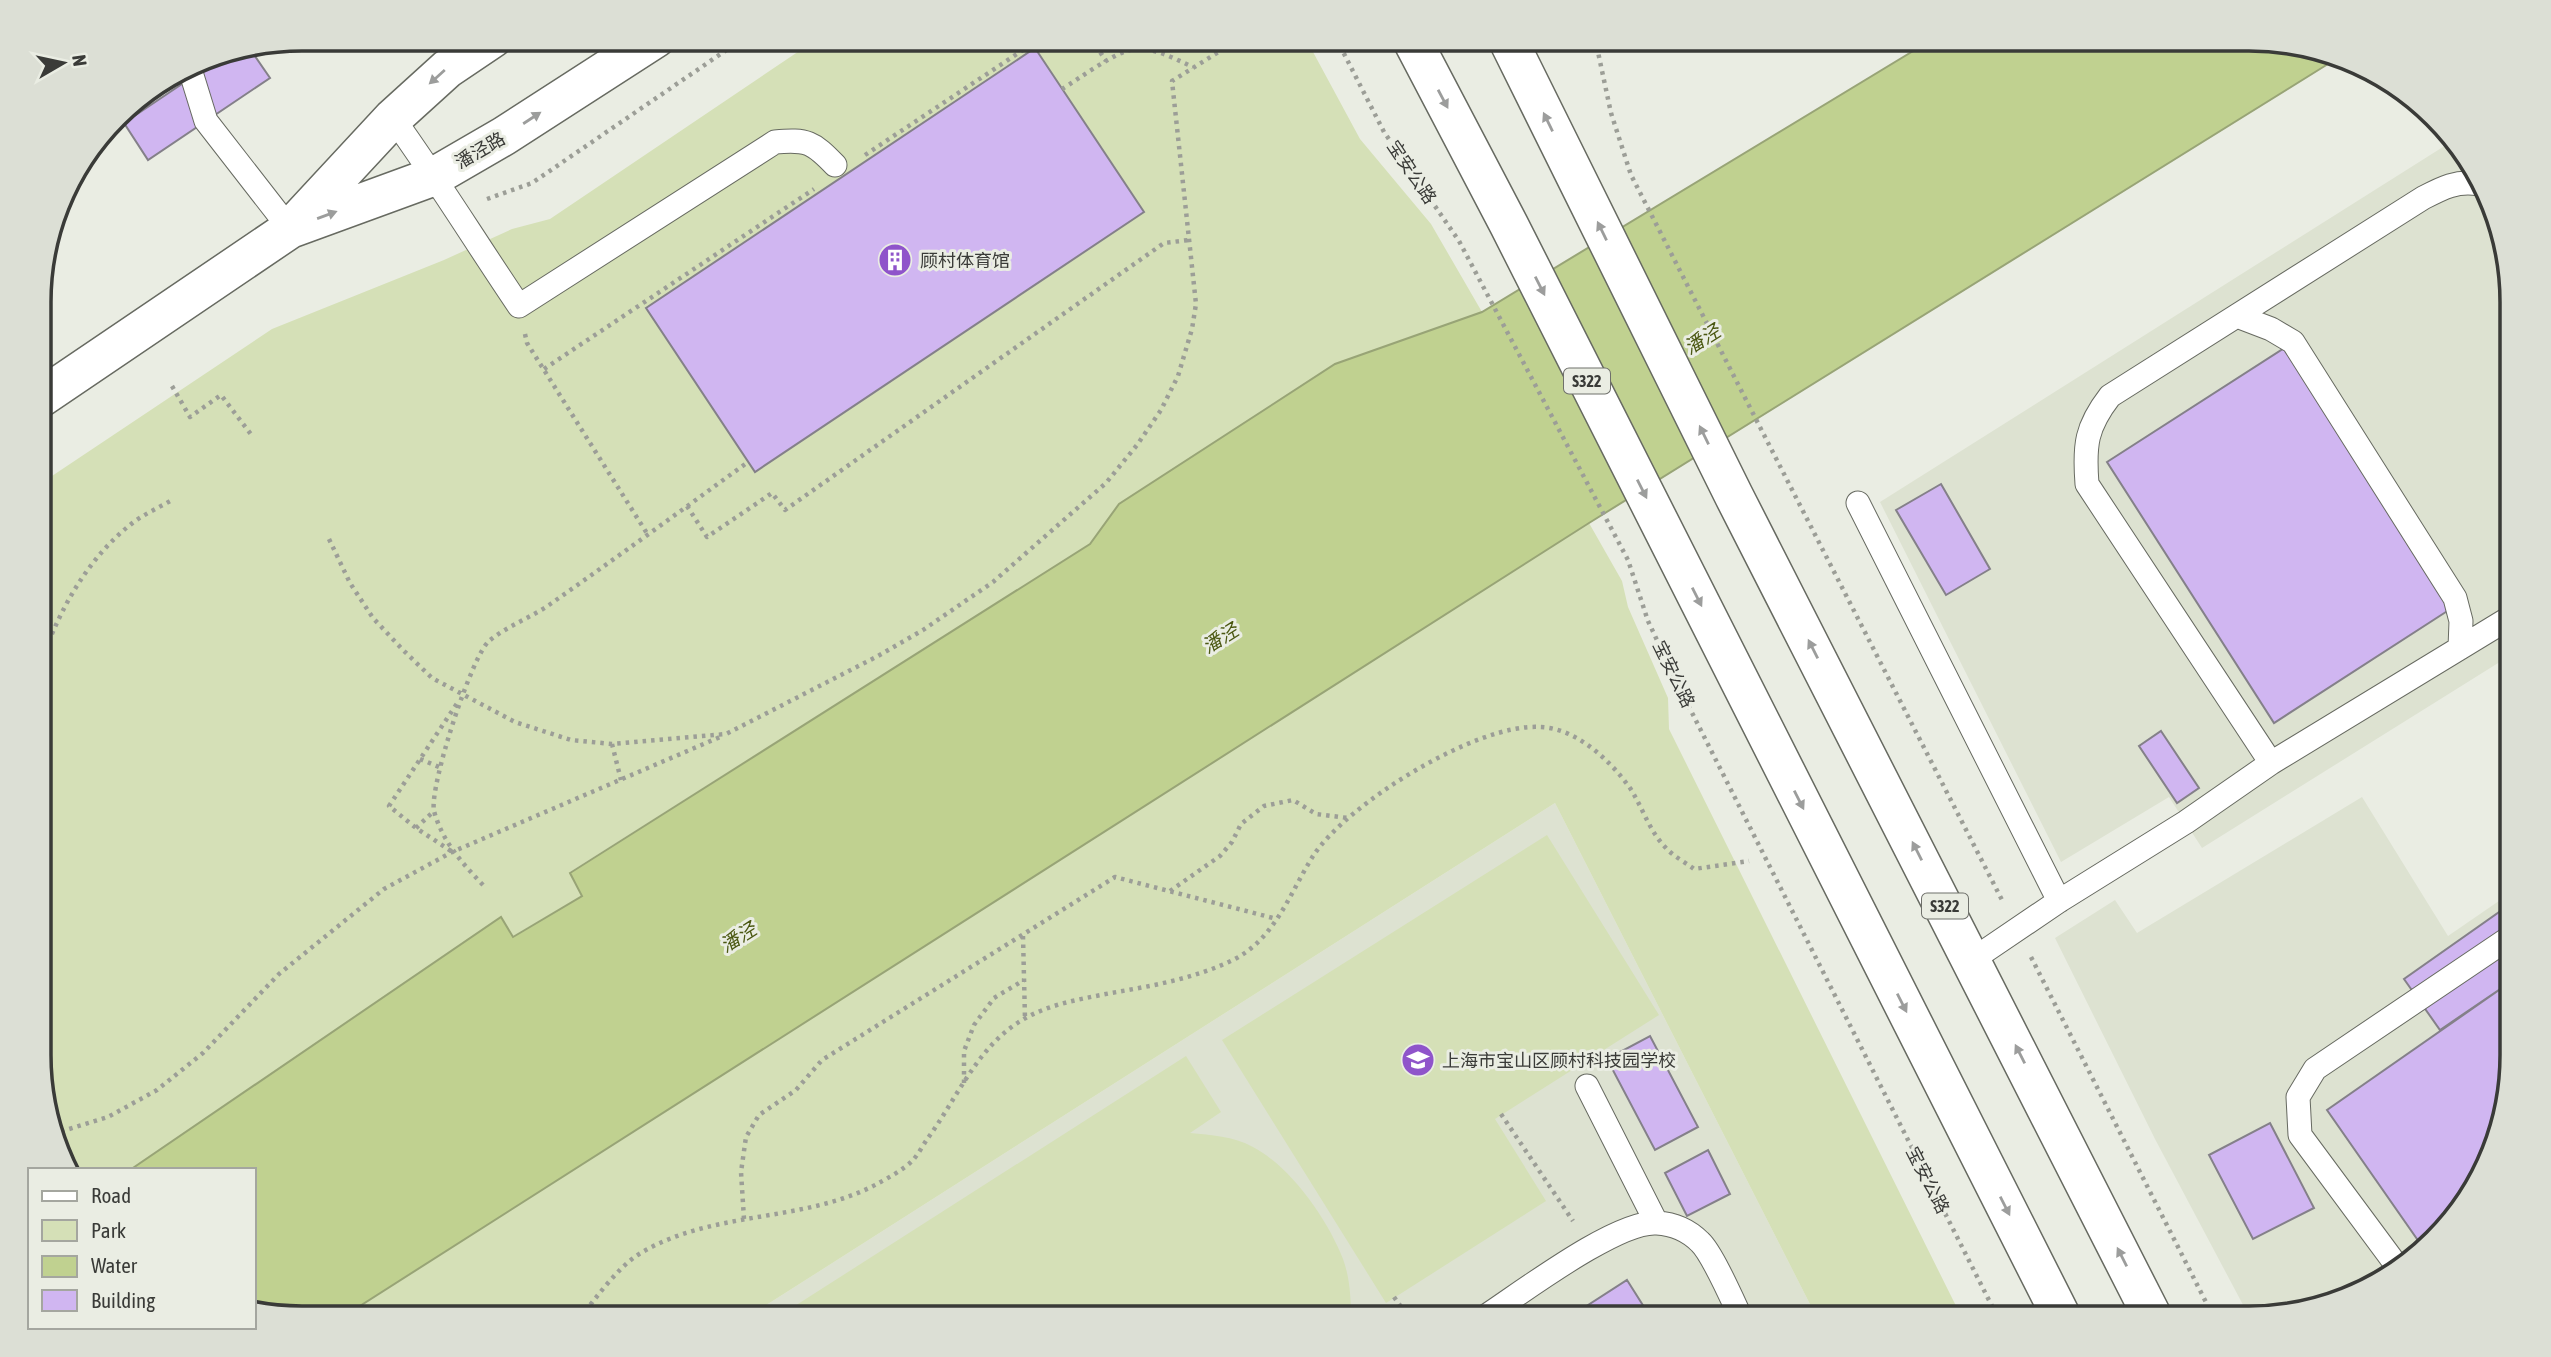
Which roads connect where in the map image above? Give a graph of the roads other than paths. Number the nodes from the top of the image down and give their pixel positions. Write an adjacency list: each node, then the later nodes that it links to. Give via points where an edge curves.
1 (474, 51): 6 (main road, 潘泾路, one-way to 6)
2 (636, 51): 8 (main road, 潘泾路, one-way to 2)
3 (1418, 51): 25 (main road, S322, one-way to 25)
4 (1513, 51): 19 (main road, S322, one-way to 4)
5 (192, 76): 10 (lane, via 206,121)
6 (393, 118): 8 (lane); 10 (main road, 潘泾路)
7 (845, 163): 8 (lane, via 800,140 775,142 519,306)
8 (435, 176): 10 (main road, 潘泾路, one-way to 8)
9 (2470, 183): 11 (lane, via 2448,185 2423,198)
10 (290, 229): 12 (main road, 潘泾路)
11 (2237, 316): 15 (lane, via 2293,342 2455,598); 16 (lane, via 2110,396 2095,416 2085,450 2087,484)
12 (51, 391)
13 (1858, 503): 17 (lane)
14 (2500, 624): 15 (lane)
15 (2460, 648): 16 (lane)
16 (2271, 763): 17 (lane)
17 (2059, 901): 19 (lane)
18 (2500, 944): 22 (lane, via 2315,1069 2298,1097 2300,1135)
19 (1972, 960): 26 (main road, S322, one-way to 19)
20 (1587, 1086): 21 (lane)
21 (1656, 1222): 23 (lane, via 1628,1228 1591,1248); 24 (lane, via 1682,1227 1703,1244)
22 (2393, 1261)
23 (1502, 1306)
24 (1735, 1306)
25 (2056, 1306)
26 (2147, 1306)

